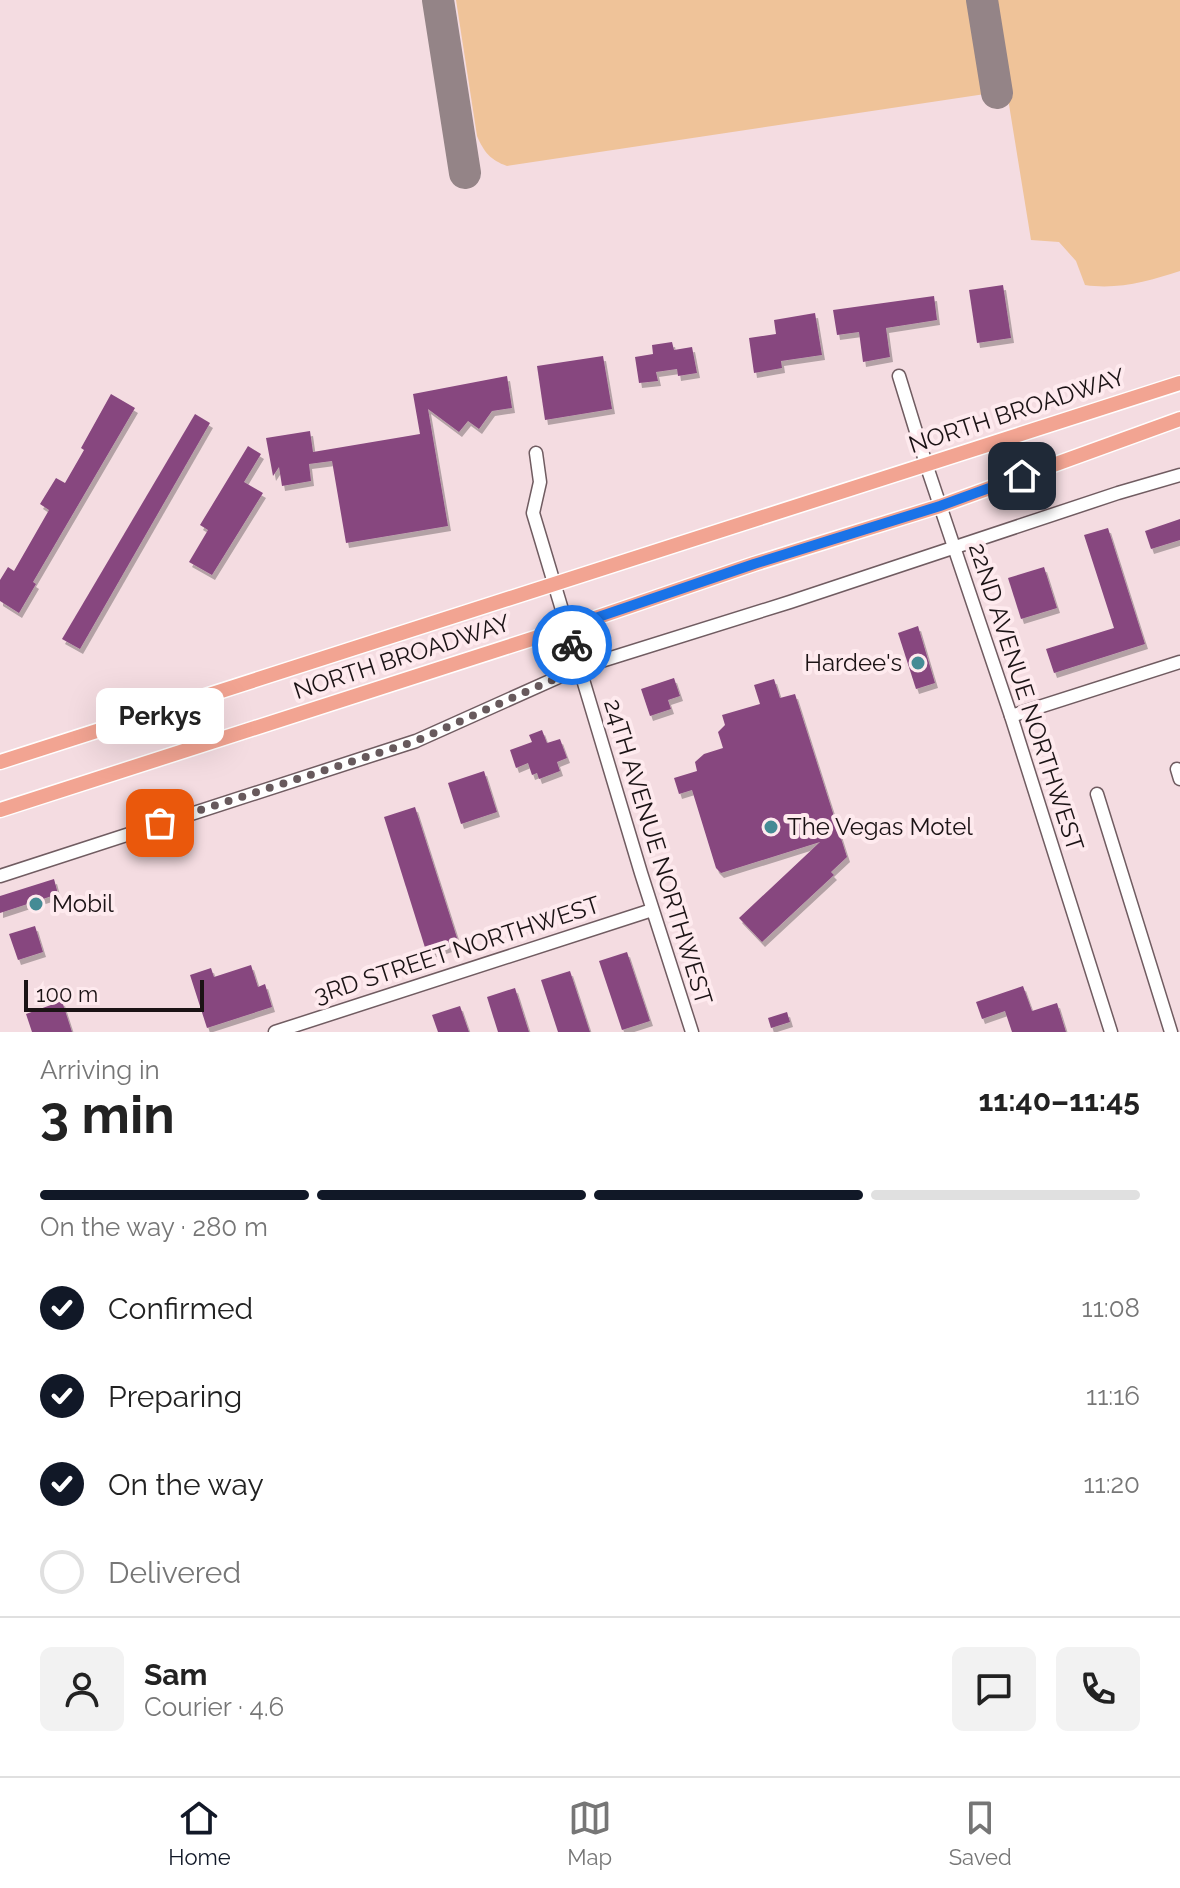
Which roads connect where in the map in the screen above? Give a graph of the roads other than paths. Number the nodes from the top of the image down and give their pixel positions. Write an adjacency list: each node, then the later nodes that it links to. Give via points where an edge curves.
1 (899, 376): 5 (street, 22ND AVENUE NORTHWEST)
2 (1180, 383): 5 (main road, NORTH BROADWAY)
3 (1180, 419): 7 (main road, NORTH BROADWAY)
4 (536, 453): 9 (street, 24TH AVENUE NORTHWEST, via 540,482 533,513)
5 (926, 464): 7 (street, 22ND AVENUE NORTHWEST); 9 (main road, NORTH BROADWAY)
6 (1180, 475): 8 (street)
7 (940, 506): 8 (street, 22ND AVENUE NORTHWEST); 10 (main road, NORTH BROADWAY)
8 (955, 548): 12 (street); 13 (street, 22ND AVENUE NORTHWEST)
9 (553, 584): 10 (street, 24TH AVENUE NORTHWEST); 14 (main road, NORTH BROADWAY)
10 (566, 628): 12 (street, 24TH AVENUE NORTHWEST); 16 (main road, NORTH BROADWAY)
11 (1180, 662): 13 (street)
12 (579, 668): 17 (street, via 416,741); 18 (street, 24TH AVENUE NORTHWEST)
13 (1011, 716): 21 (street, 22ND AVENUE NORTHWEST)
14 (0, 762)
15 (1097, 794): 22 (street)
16 (0, 810)
17 (0, 876)
18 (652, 910): 19 (street, 3RD STREET NORTHWEST); 20 (street, 24TH AVENUE NORTHWEST)
19 (275, 1032)
20 (692, 1032)
21 (1111, 1032)
22 (1171, 1032)

